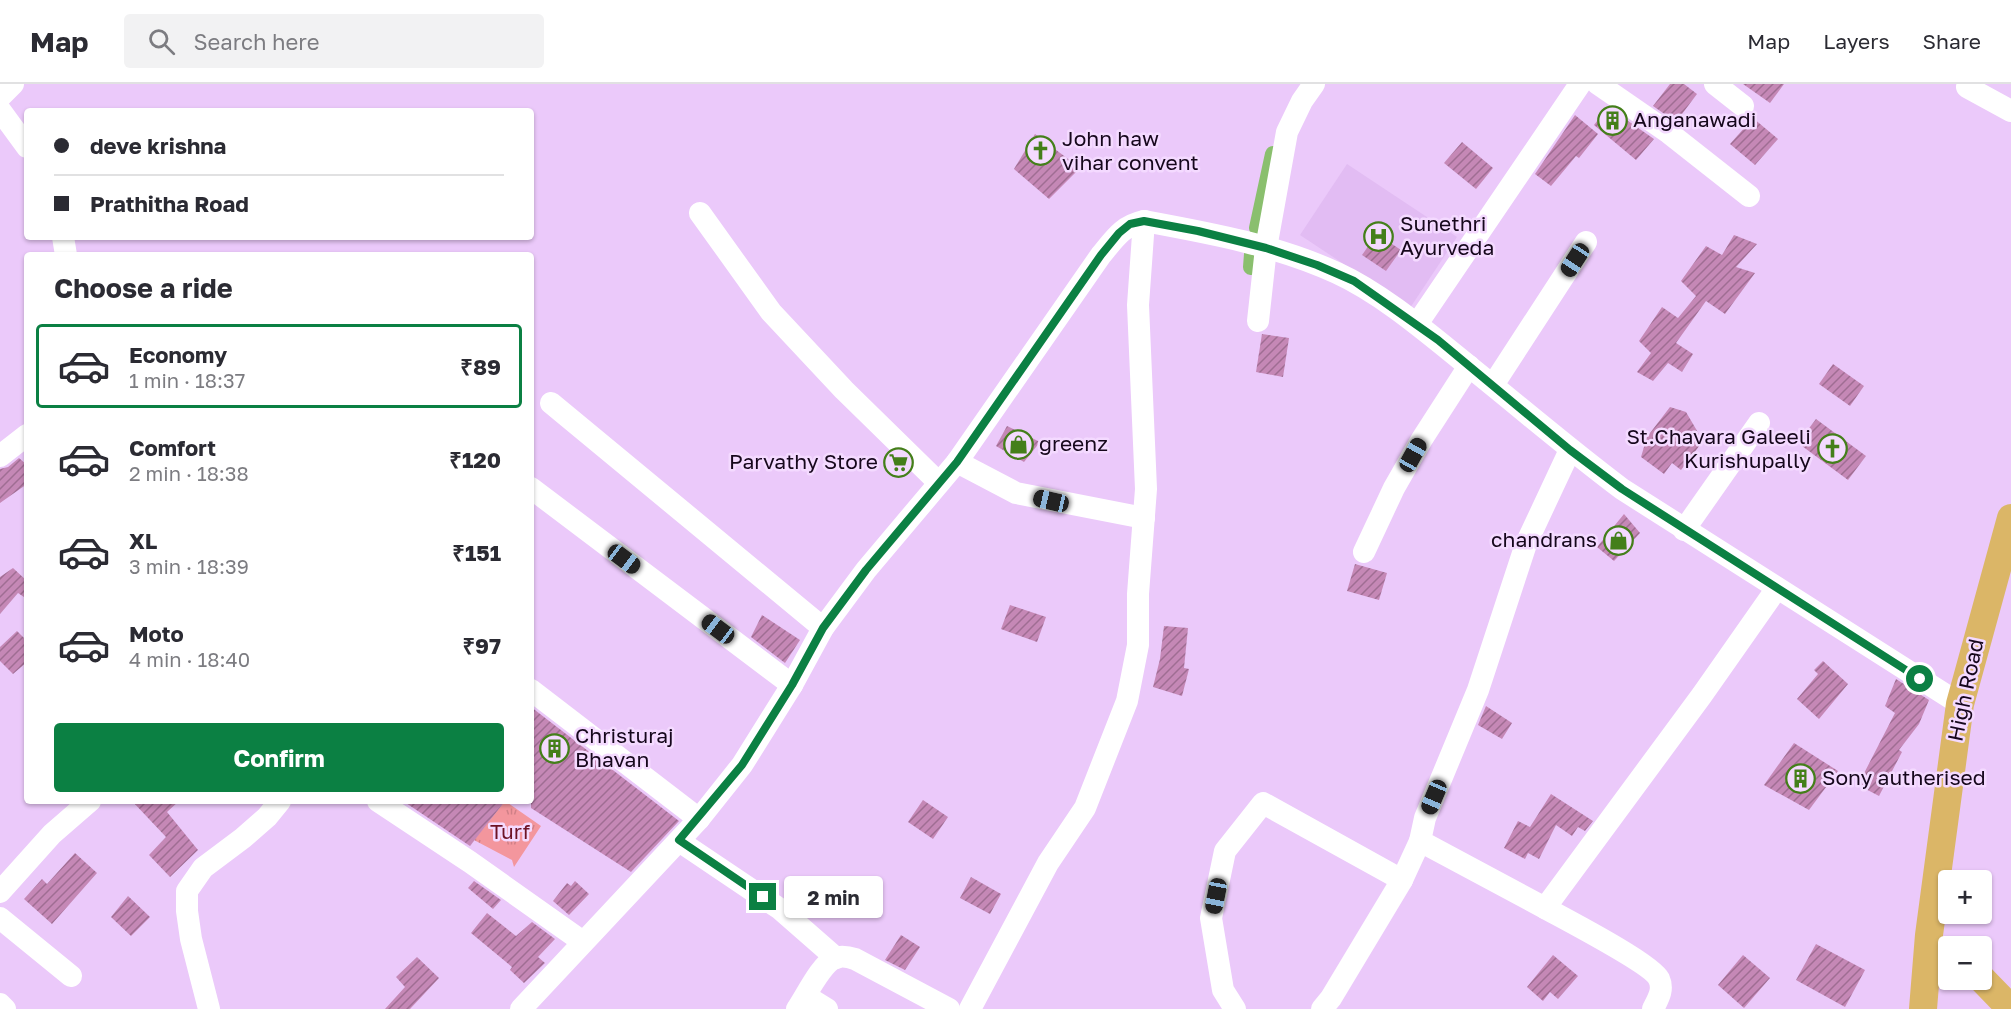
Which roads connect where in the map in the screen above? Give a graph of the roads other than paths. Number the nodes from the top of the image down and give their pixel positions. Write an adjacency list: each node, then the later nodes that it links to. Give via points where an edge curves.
1 (13, 84): 7 (street)
2 (1314, 84): 16 (street, via 1287,132)
3 (1580, 84): 18 (street)
4 (1598, 84): 12 (street)
5 (1715, 84): 8 (street)
6 (1966, 87): 10 (street)
7 (0, 97)
8 (1743, 106)
9 (0, 110): 11 (street)
10 (2011, 111)
11 (24, 143)
12 (1749, 196)
13 (700, 213): 27 (street, via 771,312)
14 (1144, 221): 16 (street); 26 (street, via 1130,224 1106,249); 29 (street, via 1138,305)
15 (1586, 242): 20 (street)
16 (1266, 248): 17 (street); 18 (street, via 1345,277)
17 (1258, 321)
18 (1417, 324): 19 (street)
19 (1469, 366): 20 (street); 32 (street, via 1422,439)
20 (1493, 385): 24 (street)
21 (551, 403): 34 (street)
22 (1759, 423): 31 (street)
23 (24, 437): 25 (street)
24 (1570, 450): 31 (street); 43 (street, via 1526,544 1478,690 1425,818)
25 (0, 456)
26 (957, 462): 27 (street); 29 (street, via 1016,493)
27 (939, 483): 34 (street)
28 (534, 490): 35 (street)
29 (1144, 518): 61 (street, via 1138,645 1127,701 1085,807 1048,863)
30 (2011, 518): 37 (main road, High Road)
31 (1684, 530): 33 (street)
32 (1364, 552)
33 (1777, 588): 37 (street); 46 (street)
34 (823, 628): 35 (street)
35 (792, 685): 41 (street, via 742,765)
36 (534, 692): 41 (street)
37 (1960, 704): 48 (main road, High Road)
38 (87, 804): 45 (street, via 52,834)
39 (278, 804): 57 (street, via 243,838 203,868 187,891 190,939)
40 (383, 804): 49 (street)
41 (699, 819): 42 (street)
42 (679, 840): 49 (street); 51 (street, via 780,909)
43 (1420, 841): 44 (street); 46 (street)
44 (1402, 880): 62 (street, via 1263,803 1225,851 1211,918 1223,990); 63 (street)
45 (0, 892)
46 (1545, 908): 64 (street, via 1658,977 1662,990)
47 (0, 918): 52 (street)
48 (1940, 936)
49 (583, 942): 58 (street)
50 (1938, 947): 65 (main road, High Road)
51 (836, 958): 54 (street, via 825,966); 60 (street, via 855,959)
52 (71, 976)
53 (1992, 989): 66 (main road)
54 (802, 1002): 59 (street)
55 (0, 1004): 56 (street)
56 (5, 1009)
57 (209, 1009)
58 (521, 1009)
59 (827, 1009)
60 (949, 1009)
61 (970, 1009)
62 (1235, 1009)
63 (1322, 1009)
64 (1653, 1009)
65 (1923, 1009)
66 (2011, 1009)

